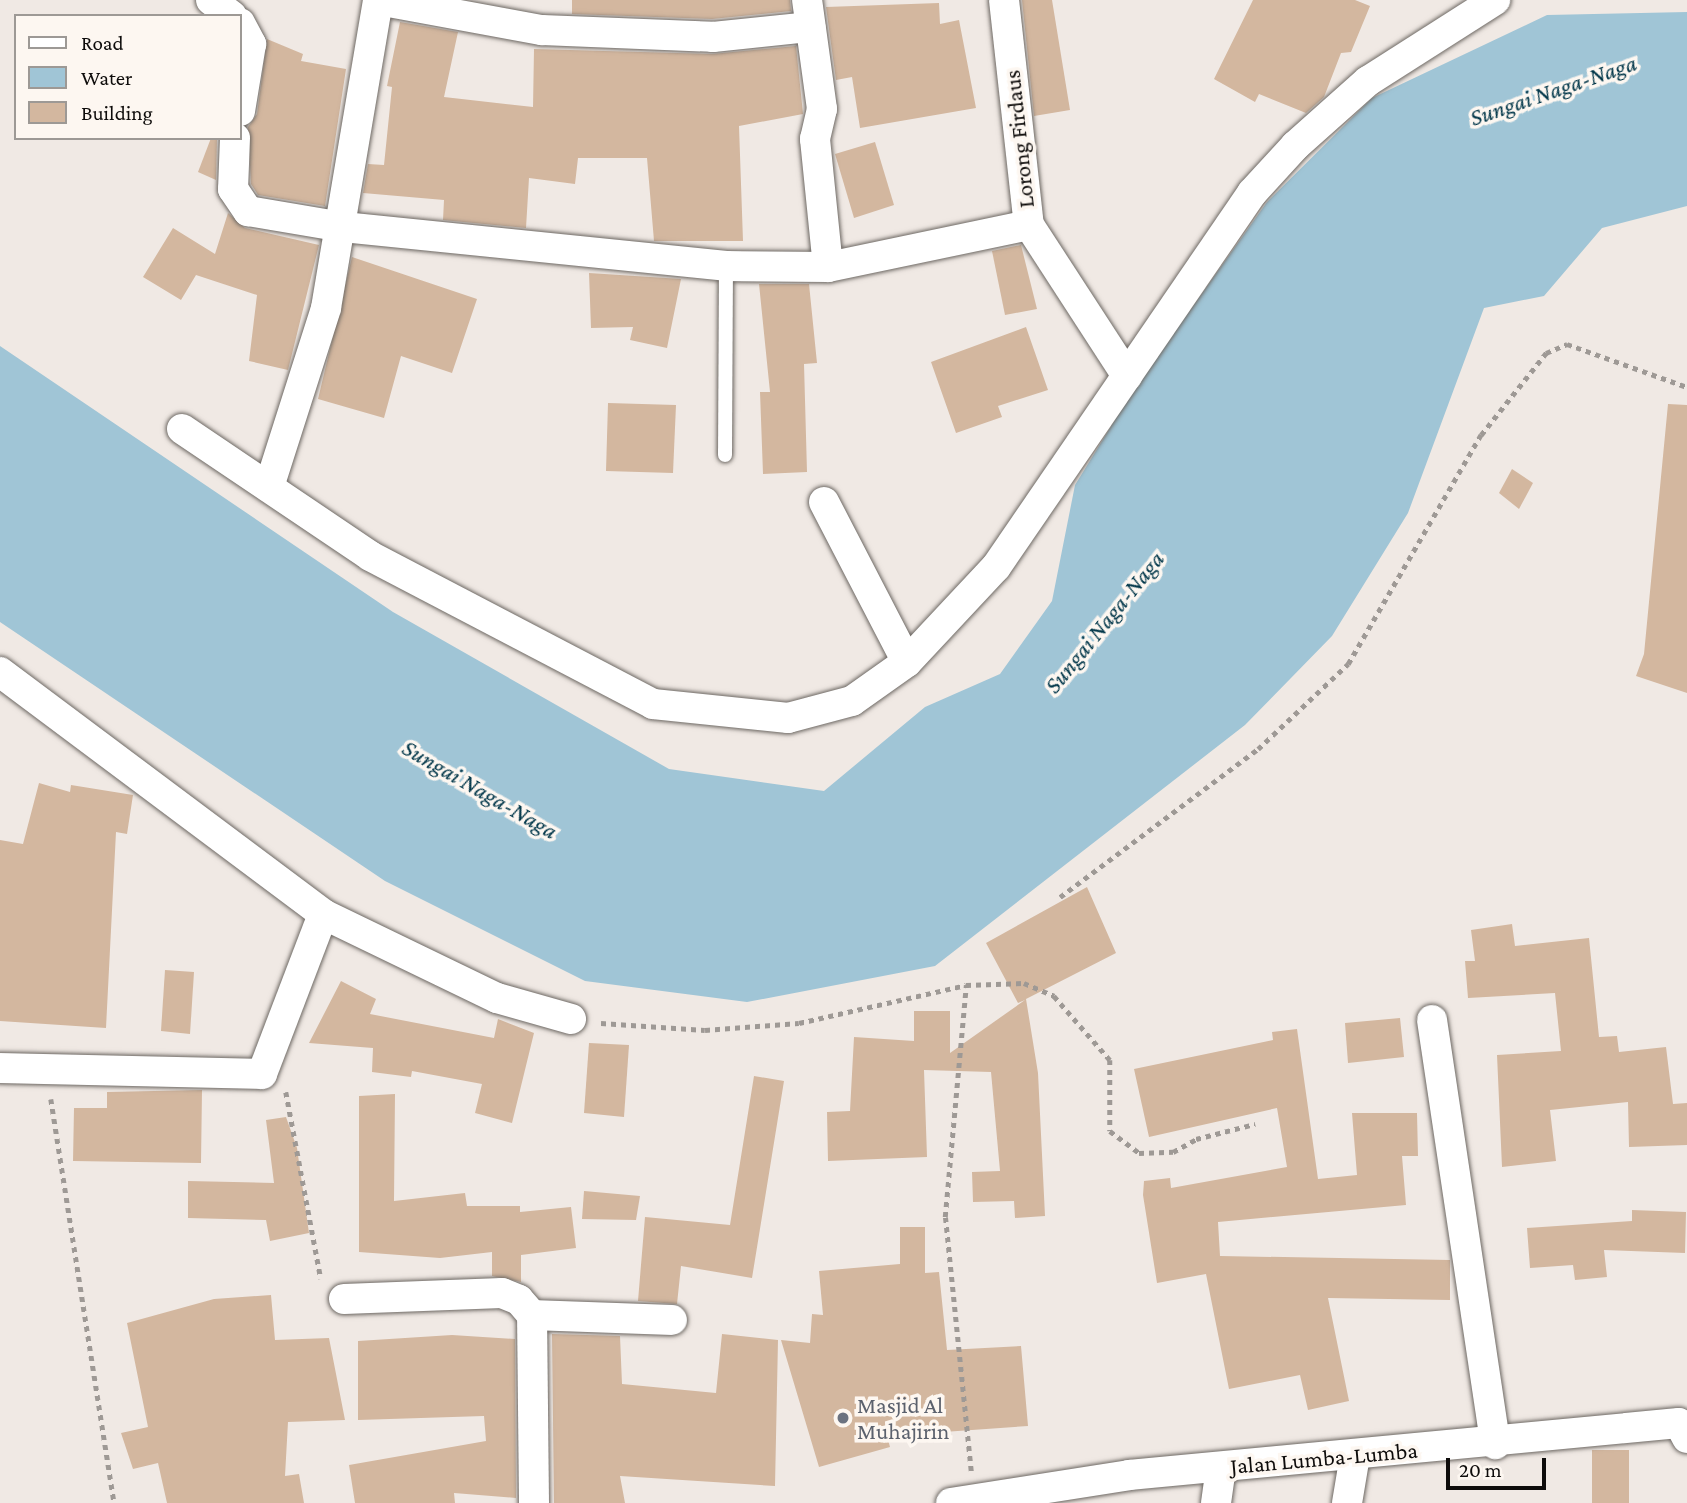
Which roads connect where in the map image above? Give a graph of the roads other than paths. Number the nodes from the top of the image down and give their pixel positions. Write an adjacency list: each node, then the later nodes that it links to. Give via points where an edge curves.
1 (211, 0): 6 (street)
2 (378, 0): 5 (street, via 555,30 713,37); 11 (street)
3 (1004, 0): 10 (street, Lorong Firdaus)
4 (1494, 0): 14 (street, via 1368,81 1295,146 1252,194)
5 (808, 13): 13 (street, via 822,109 815,139)
6 (229, 14)
7 (242, 27): 8 (street, via 251,44)
8 (242, 99)
9 (235, 140): 11 (street, via 233,189 248,211)
10 (1029, 225): 13 (street); 14 (street, Lorong Firdaus)
11 (343, 227): 12 (street); 17 (street, via 326,308)
12 (726, 266): 13 (street); 16 (lane)
13 (828, 267)
14 (1127, 376): 19 (street, via 996,568)
15 (182, 429): 17 (street)
16 (725, 455)
17 (269, 487): 19 (street, via 370,556 653,704 788,718 852,701)
18 (824, 502): 19 (street)
19 (907, 662)
20 (0, 672): 21 (street)
21 (323, 914): 22 (street, via 496,998); 24 (street, via 262,1074)
22 (571, 1019)
23 (1432, 1020): 29 (street)
24 (0, 1068)
25 (344, 1299): 26 (street, via 502,1293 519,1300)
26 (532, 1315): 27 (street); 33 (street)
27 (672, 1320)
28 (1684, 1426): 29 (street, Jalan Lumba-Lumba)
29 (1494, 1444): 30 (street, Jalan Lumba-Lumba)
30 (1355, 1455): 31 (street, Jalan Lumba-Lumba); 35 (street)
31 (1221, 1468): 32 (street, Jalan Lumba-Lumba); 34 (street)
32 (963, 1501)
33 (534, 1503)
34 (1216, 1503)
35 (1347, 1503)

